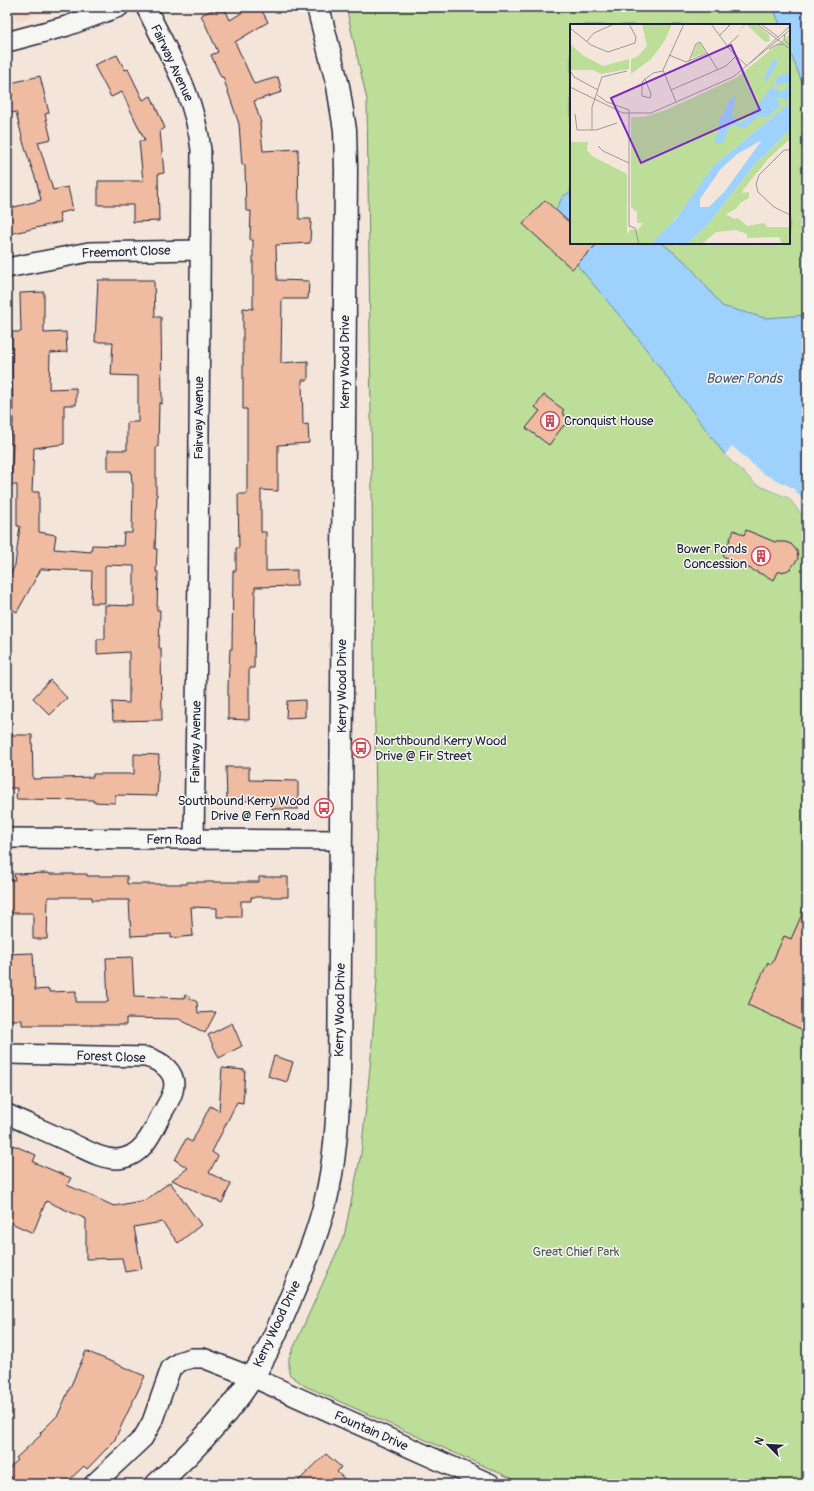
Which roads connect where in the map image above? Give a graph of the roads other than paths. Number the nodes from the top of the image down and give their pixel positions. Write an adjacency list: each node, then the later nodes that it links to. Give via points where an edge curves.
1 (119, 7): 4 (street, via 67,26)
2 (146, 7): 5 (street, Fairway Avenue, via 188,94 199,132)
3 (318, 7): 9 (street, Kerry Wood Drive, via 338,86 345,130)
4 (7, 42)
5 (200, 250): 6 (street, Freemont Close, via 89,252); 8 (street, Fairway Avenue)
6 (7, 268)
7 (7, 838): 8 (street, Fern Road)
8 (194, 840): 9 (street, Fern Road)
9 (341, 840): 12 (street, Kerry Wood Drive, via 339,1085 335,1148 326,1198 315,1237 264,1358)
10 (7, 1054): 11 (street, Forest Close, via 146,1057 162,1063 172,1075 174,1082 173,1090 152,1134 140,1150 132,1156 123,1158 99,1156)
11 (7, 1114)
12 (252, 1377): 13 (street, Fountain Drive, via 203,1358 181,1361 171,1368 152,1422 142,1438); 14 (street, Kerry Wood Drive, via 207,1434); 15 (street, Fountain Drive)
13 (94, 1484)
14 (157, 1484)
15 (491, 1484)

